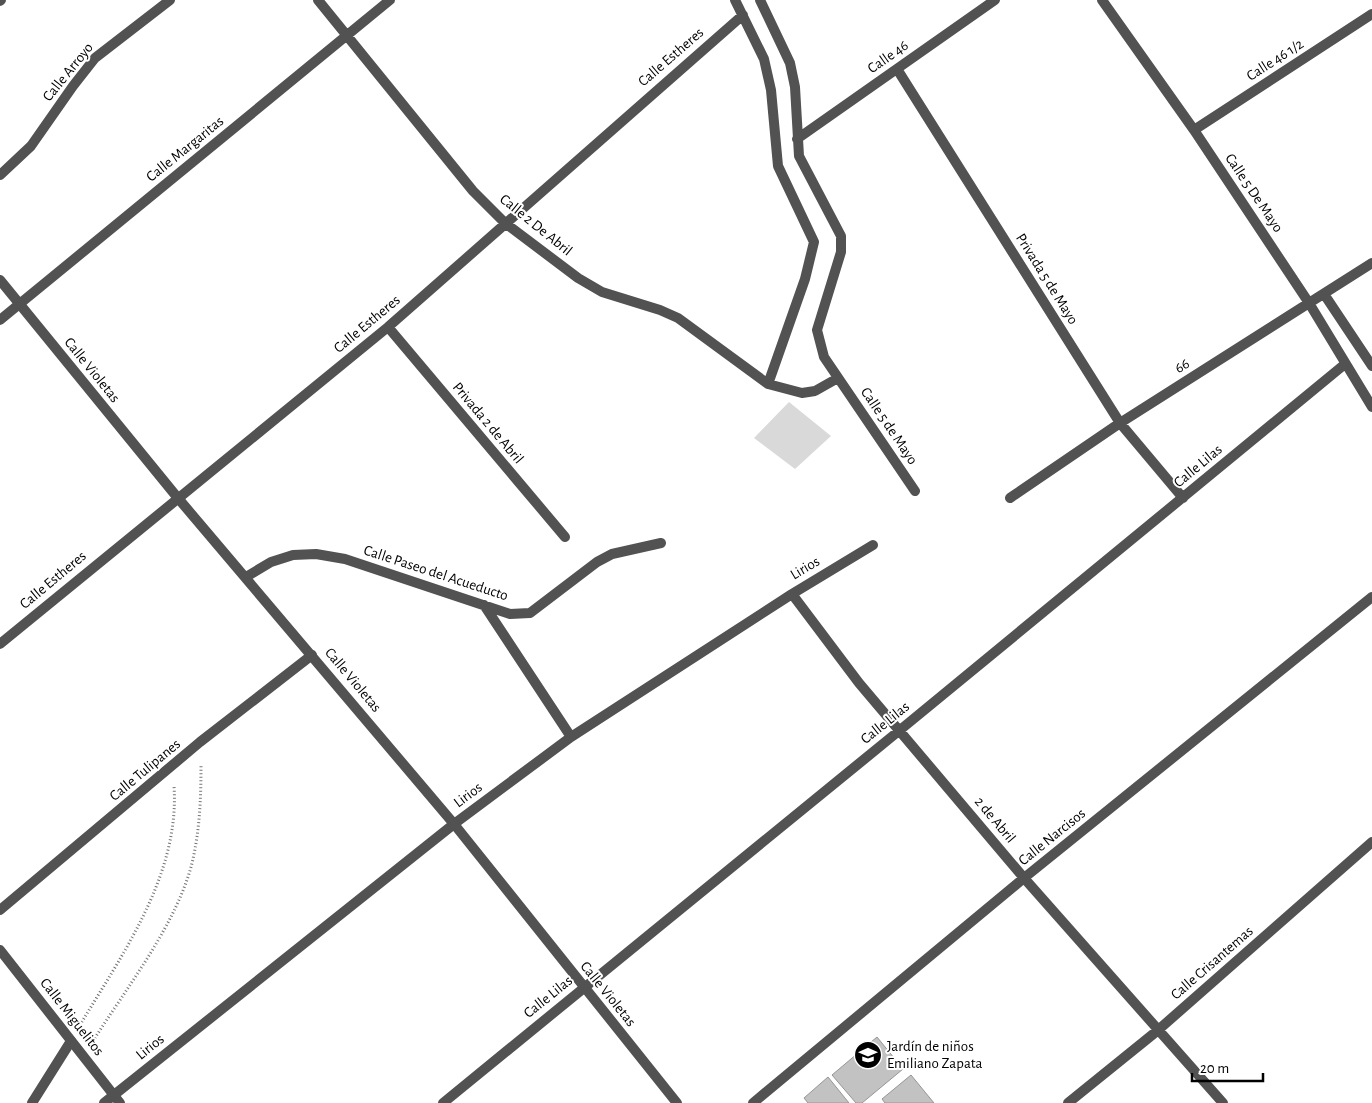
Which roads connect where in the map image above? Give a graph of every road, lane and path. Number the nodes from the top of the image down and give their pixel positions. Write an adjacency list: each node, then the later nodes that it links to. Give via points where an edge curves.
1 (170, 0): 14 (street, Calle Arroyo, via 95,58 31,146)
2 (318, 0): 10 (street, Calle 2 De Abril)
3 (390, 0): 10 (street, Calle Margaritas)
4 (735, 0): 9 (street)
5 (760, 0): 13 (street, via 790,63 795,87)
6 (995, 0): 11 (street, Calle 46)
7 (1102, 0): 12 (street, Calle 5 De Mayo)
8 (1372, 14): 12 (street, Calle 46 1/2)
9 (743, 15): 15 (street, Calle Estheres); 26 (street, via 764,59 772,90 778,166 814,242 805,279)
10 (346, 36): 15 (street, Calle 2 De Abril, via 473,191); 20 (street, Calle Margaritas)
11 (897, 69): 13 (street, Calle 46); 28 (street, Privada 5 de Mayo)
12 (1194, 130): 19 (street, Calle 5 De Mayo)
13 (797, 139): 25 (street, via 802,163 841,236 840,252 817,330 824,357)
14 (0, 175)
15 (505, 223): 22 (street, Calle Estheres); 26 (street, Calle 2 De Abril, via 578,278 602,292 678,318)
16 (1372, 263): 18 (street, 66)
17 (0, 280): 20 (street, Calle Violetas)
18 (1324, 294): 19 (street, 66); 24 (street)
19 (1309, 303): 23 (street, Calle 5 De Mayo); 28 (street, 66)
20 (19, 304): 21 (street, Calle Margaritas); 30 (street, Calle Violetas)
21 (0, 320)
22 (388, 327): 30 (street, Calle Estheres); 33 (street, Privada 2 de Abril)
23 (1344, 364): 27 (street, Calle 5 De Mayo); 32 (street, Calle Lilas)
24 (1372, 366)
25 (838, 378): 26 (street, via 816,391 802,393); 29 (street, Calle 5 de Mayo)
26 (768, 384)
27 (1372, 407)
28 (1120, 423): 31 (street, 66); 32 (street, Privada 5 de Mayo)
29 (915, 491)
30 (177, 498): 36 (street, Calle Violetas); 40 (street, Calle Estheres)
31 (1010, 498)
32 (1182, 498): 42 (street, Calle Lilas)
33 (565, 538)
34 (661, 543): 39 (street, Calle Paseo del Acueducto, via 612,554 597,562 530,613 510,614)
35 (873, 545): 37 (street, Lirios)
36 (246, 577): 39 (street, Calle Paseo del Acueducto, via 271,562 293,555 316,554 345,559); 41 (street, Calle Violetas)
37 (792, 594): 42 (street, 2 de Abril, via 859,684); 43 (street, Lirios)
38 (1372, 597): 48 (street, Calle Narcisos)
39 (484, 605): 43 (street)
40 (0, 644)
41 (312, 655): 44 (street, Calle Tulipanes); 46 (street, Calle Violetas)
42 (900, 730): 48 (street, 2 de Abril); 51 (street, Calle Lilas)
43 (571, 737): 46 (street, Lirios)
44 (200, 742): 45 (street, Calle Tulipanes); 54 (path, via 202,800 193,860 183,890 165,926)
45 (173, 767): 49 (street, Calle Tulipanes); 53 (path, via 174,822 166,858 135,930)
46 (454, 824): 51 (street, Calle Violetas); 55 (street, Lirios)
47 (1372, 842): 52 (street, Calle Crisantemas)
48 (1024, 878): 52 (street, 2 de Abril); 60 (street, Calle Narcisos)
49 (0, 910)
50 (0, 950): 53 (street, Calle Miguelitos)
51 (583, 988): 58 (street, Calle Lilas); 59 (street, Calle Violetas)
52 (1157, 1031): 61 (street, Calle Crisantemas); 62 (street, 2 de Abril)
53 (71, 1041): 54 (street, Calle Miguelitos); 56 (street)
54 (84, 1057): 55 (street, Calle Miguelitos)
55 (117, 1099): 57 (street, Lirios)
56 (32, 1103)
57 (104, 1103)
58 (443, 1103)
59 (676, 1103)
60 (753, 1103)
61 (1068, 1103)
62 (1223, 1103)

